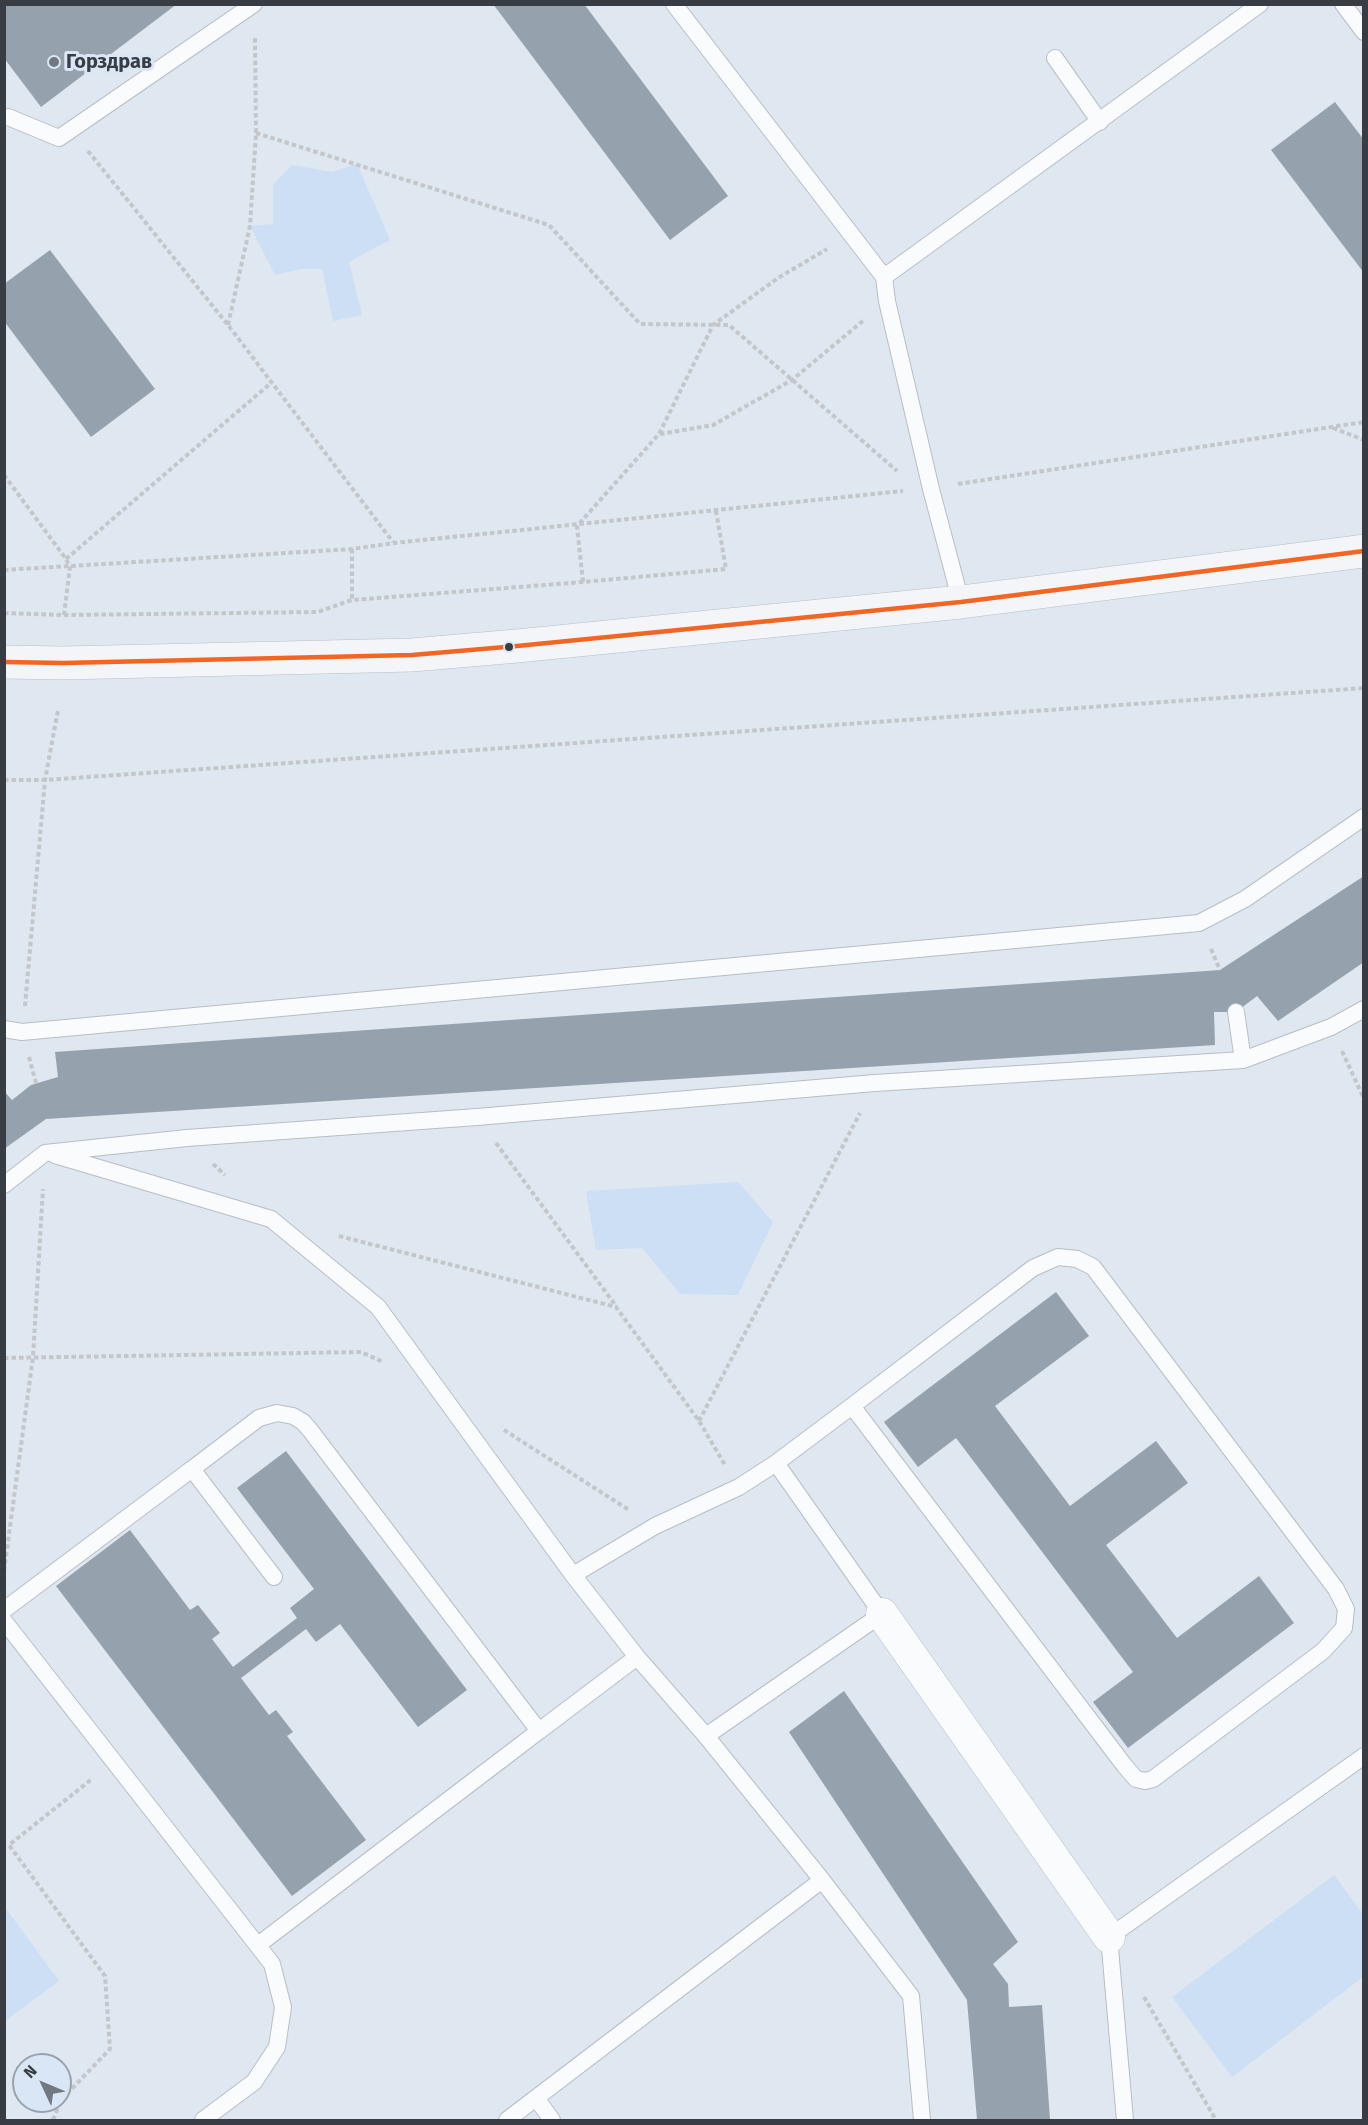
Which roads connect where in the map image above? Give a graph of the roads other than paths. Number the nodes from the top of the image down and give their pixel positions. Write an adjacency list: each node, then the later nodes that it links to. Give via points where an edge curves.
1 (254, 4): 7 (lane, via 59,138)
2 (674, 4): 9 (lane)
3 (1260, 4): 8 (lane)
4 (1343, 4): 5 (lane)
5 (1364, 32)
6 (1055, 58): 8 (lane)
7 (6, 116)
8 (1100, 122): 9 (lane)
9 (884, 278): 11 (lane, via 925,489)
10 (1364, 551): 11 (main road)
11 (961, 602): 12 (main road, via 412,655)
12 (4, 662)
13 (1364, 818): 16 (lane, via 1245,899 1199,923 22,1032)
14 (1364, 1009): 17 (lane, via 1331,1027)
15 (1236, 1012): 17 (lane)
16 (4, 1029)
17 (1243, 1060): 18 (lane, via 875,1083 187,1138)
18 (45, 1153): 19 (lane); 23 (lane, via 271,1219 378,1307)
19 (4, 1185)
20 (852, 1406): 20 (lane, via 1033,1268 1058,1257 1077,1259 1092,1267 1336,1589 1346,1608 1344,1628 1323,1651 1153,1779 1136,1779); 21 (lane)
21 (776, 1463): 23 (lane, via 739,1487 655,1526); 26 (lane)
22 (192, 1469): 24 (lane); 25 (lane); 29 (lane, via 259,1418 278,1413 303,1422)
23 (573, 1575): 28 (lane)
24 (274, 1577)
25 (4, 1610)
26 (882, 1614): 30 (lane); 33 (street)
27 (4, 1621): 34 (lane)
28 (637, 1657): 29 (lane); 30 (lane)
29 (539, 1731): 34 (lane)
30 (706, 1736): 32 (lane)
31 (1364, 1756): 33 (lane)
32 (822, 1880): 35 (lane); 39 (lane, via 911,1996)
33 (1109, 1937): 40 (lane)
34 (258, 1945): 36 (lane, via 272,1964 284,2007 277,2047 254,2082)
35 (536, 2098): 37 (lane); 38 (lane)
36 (203, 2121)
37 (507, 2121)
38 (552, 2121)
39 (922, 2121)
40 (1125, 2121)

